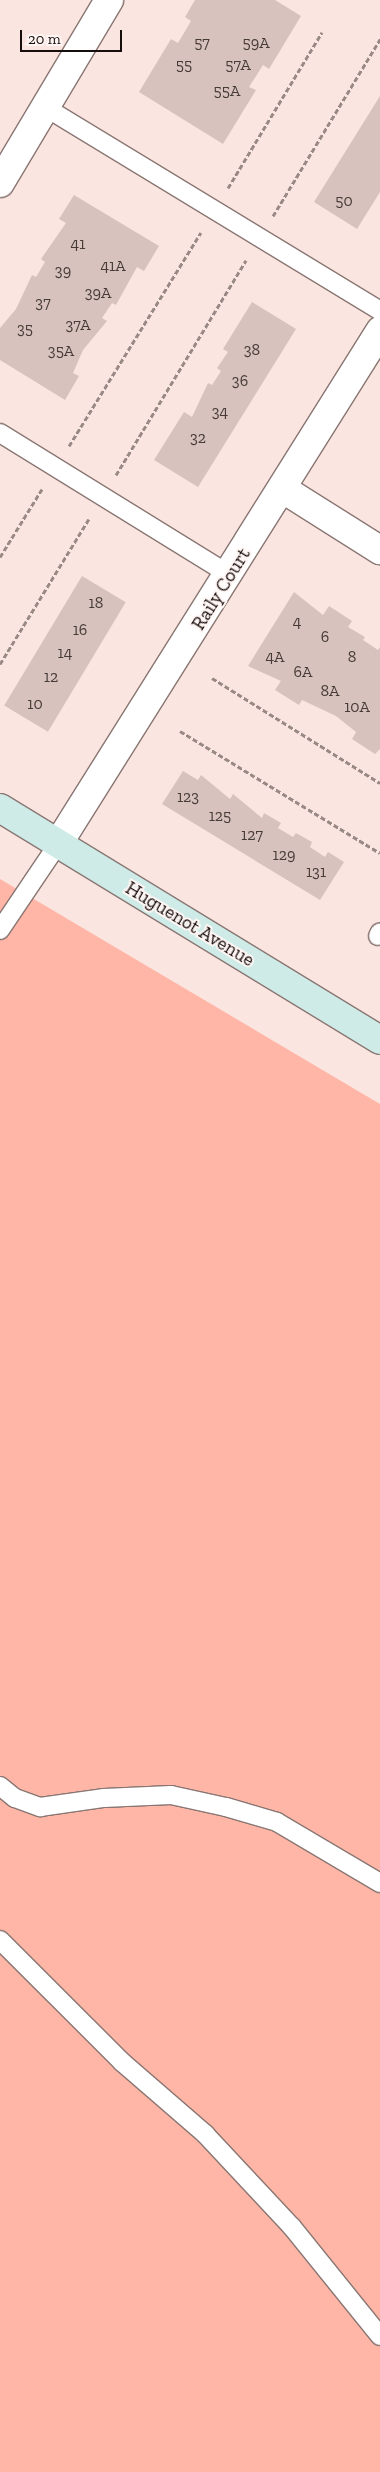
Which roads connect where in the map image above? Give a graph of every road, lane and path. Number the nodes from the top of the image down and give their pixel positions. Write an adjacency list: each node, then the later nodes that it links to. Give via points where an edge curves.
1 (109, 0): 4 (street)
2 (322, 32): 5 (path)
3 (380, 39): 7 (path)
4 (45, 107): 6 (street); 10 (lane)
5 (242, 163)
6 (0, 183)
7 (286, 194)
8 (187, 256): 12 (path)
9 (232, 283): 14 (path)
10 (380, 311)
11 (380, 331): 15 (street, Raily Court)
12 (82, 425)
13 (0, 433): 20 (lane)
14 (129, 453)
15 (283, 489): 18 (street); 20 (street, Raily Court)
16 (28, 512): 19 (path)
17 (75, 542): 21 (path)
18 (380, 550)
19 (0, 557)
20 (230, 575): 26 (street, Raily Court)
21 (0, 664)
22 (212, 678): 24 (path)
23 (180, 731): 27 (path)
24 (380, 783)
25 (0, 808): 26 (street, Huguenot Avenue)
26 (58, 844): 28 (lane); 29 (street, Huguenot Avenue)
27 (380, 853)
28 (0, 930)
29 (380, 1040)
30 (0, 1786): 31 (lane, via 40,1808 104,1798 171,1796 226,1807 277,1822)
31 (380, 1883)
32 (0, 1940): 33 (lane, via 122,2062 205,2134 292,2228)
33 (380, 2336)

